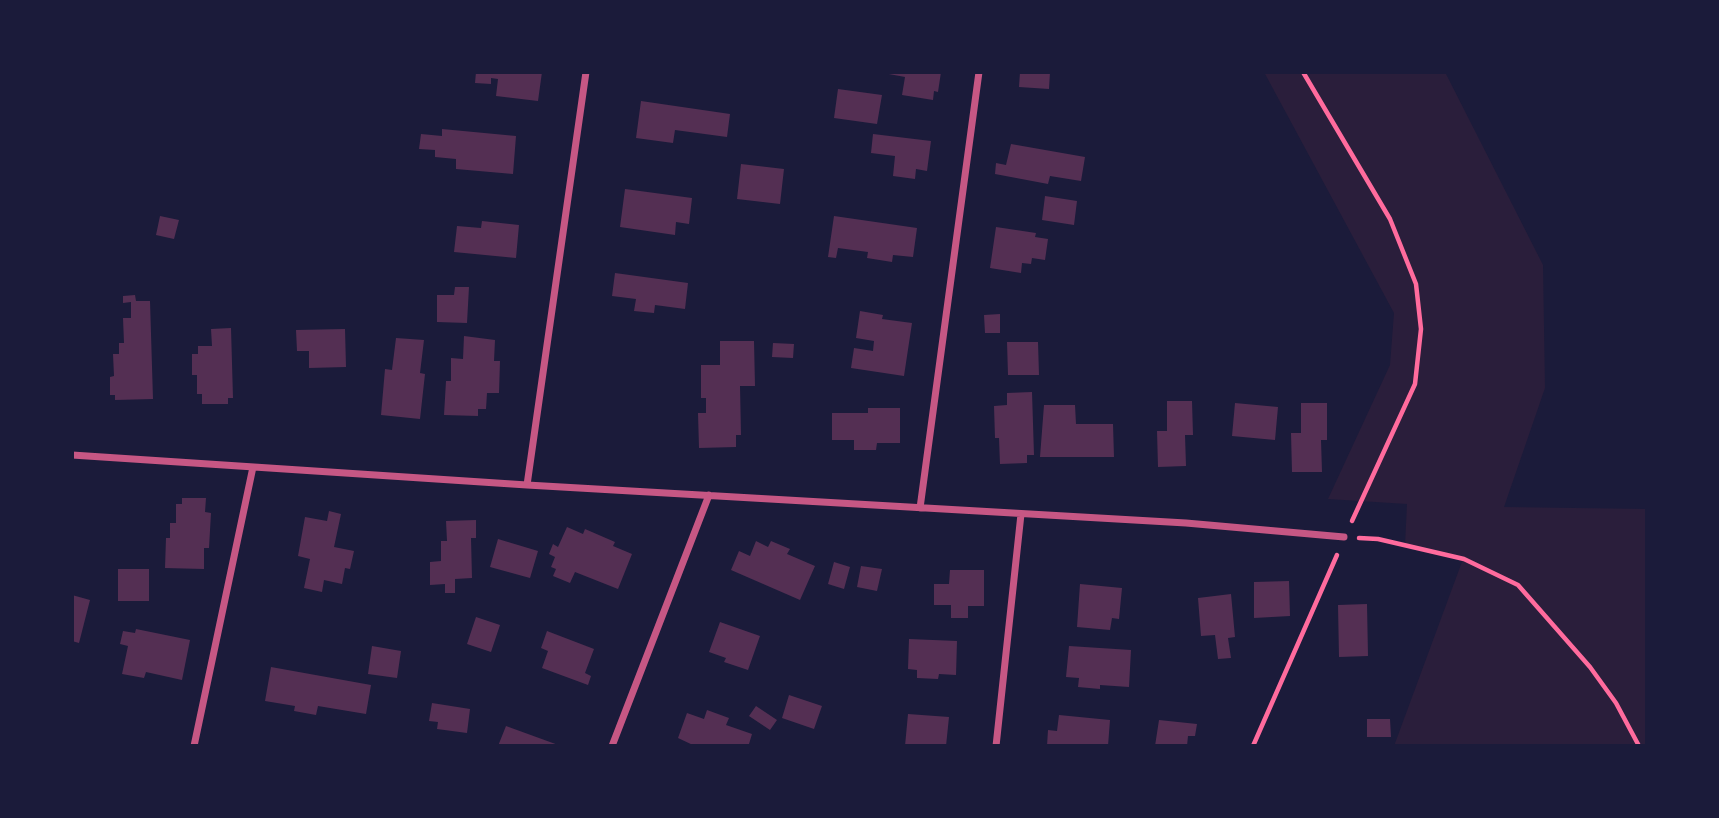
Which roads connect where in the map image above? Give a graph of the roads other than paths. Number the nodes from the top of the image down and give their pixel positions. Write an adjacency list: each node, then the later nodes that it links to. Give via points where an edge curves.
1 (586, 72): 5 (street)
2 (979, 72): 7 (street)
3 (72, 455): 4 (street)
4 (253, 467): 5 (street); 10 (street)
5 (527, 485): 6 (street)
6 (709, 495): 7 (street); 11 (street)
7 (920, 508): 8 (street)
8 (1021, 514): 9 (street); 12 (street)
9 (1345, 537)
10 (194, 746)
11 (612, 746)
12 (996, 746)

